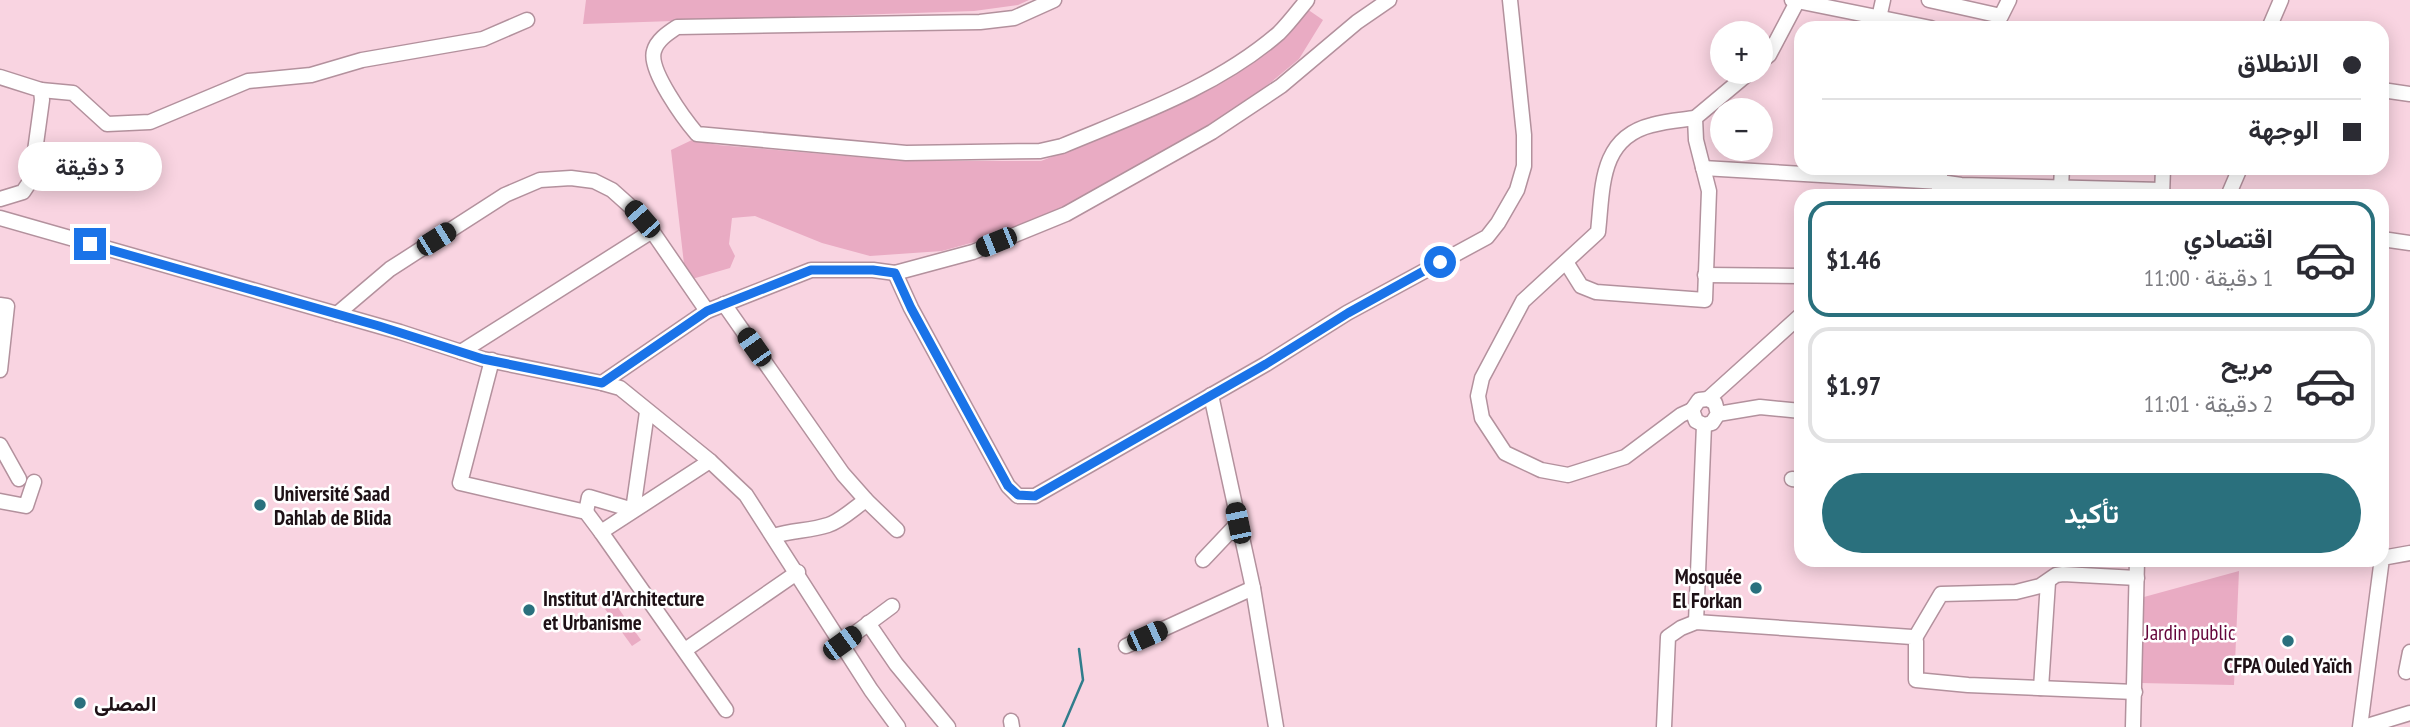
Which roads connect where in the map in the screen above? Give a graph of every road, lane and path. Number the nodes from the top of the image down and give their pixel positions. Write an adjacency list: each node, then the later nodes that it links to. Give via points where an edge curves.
1 (1054, 0): 2 (street, via 1014,18 980,22 677,27 653,50 653,62 697,134 906,153 1040,152 1188,93 1280,32)
2 (1307, 0)
3 (1389, 0): 36 (street, via 1224,125 1077,208 973,252)
4 (1510, 0): 48 (street, via 1524,166 1517,190 1498,223 1487,237)
5 (1883, 0): 10 (street)
6 (1929, 0): 13 (street)
7 (2009, 0): 14 (street)
8 (2281, 0): 15 (street)
9 (1794, 1): 10 (street); 16 (street)
10 (1879, 18): 12 (street)
11 (527, 20): 19 (street, via 484,39 362,60 311,75 248,81 150,122 107,124 73,93)
12 (1895, 21)
13 (1997, 21)
14 (2000, 21)
15 (2272, 21)
16 (1773, 46)
17 (0, 77): 19 (street)
18 (1736, 84): 22 (street)
19 (41, 90): 30 (street, via 31,180 23,192)
20 (2389, 91): 21 (street)
21 (2410, 94)
22 (1695, 118): 23 (street); 35 (street, via 1650,125 1631,133 1613,149 1604,174 1598,232)
23 (1703, 168): 24 (street); 37 (street, via 1709,191)
24 (1794, 173)
25 (1821, 175): 27 (street)
26 (2062, 175): 28 (street)
27 (1939, 182): 28 (street)
28 (2061, 187): 29 (street)
29 (2095, 189)
30 (0, 199)
31 (0, 218): 42 (street)
32 (652, 231): 41 (street); 42 (street, via 612,190 594,181 540,180 505,195 390,269); 44 (street)
33 (2389, 240): 34 (street)
34 (2410, 243)
35 (1566, 262): 37 (street, via 1581,286 1596,292 1705,300); 50 (street, via 1523,301 1482,378 1482,418 1505,453 1541,470 1568,475 1625,457)
36 (895, 273): 39 (street, via 811,270); 48 (street, via 1008,486 1018,495 1035,496)
37 (1706, 275): 38 (street)
38 (1794, 276)
39 (724, 304): 41 (street); 57 (street)
40 (0, 305): 46 (street, via 7,306)
41 (707, 311): 47 (street)
42 (337, 314): 44 (street)
43 (1794, 321): 49 (street)
44 (461, 352): 45 (street)
45 (492, 360): 47 (street); 60 (street, via 460,483)
46 (0, 370)
47 (602, 383): 52 (street, via 620,388)
48 (1211, 395): 61 (street)
49 (1708, 399): 50 (street, via 1699,400); 53 (street, via 1715,403)
50 (1692, 410): 54 (street)
51 (1794, 410): 53 (street, via 1760,407)
52 (647, 412): 56 (street); 59 (street)
53 (1718, 414): 54 (street)
54 (1704, 425): 75 (street)
55 (0, 445): 58 (street, via 27,480 26,506)
56 (710, 460): 59 (street); 64 (street, via 746,495)
57 (866, 500): 62 (street); 64 (street, via 832,524)
58 (0, 501)
59 (633, 510): 60 (street, via 589,497); 63 (street)
60 (586, 512): 63 (street)
61 (1238, 523): 67 (street); 73 (street)
62 (897, 530)
63 (601, 532): 80 (street)
64 (774, 536): 70 (street)
65 (2410, 554): 66 (street)
66 (2389, 557)
67 (1203, 560)
68 (2137, 567): 71 (street)
69 (2381, 567): 92 (street)
70 (798, 572): 78 (street); 80 (street)
71 (2137, 578): 72 (street, via 2063,574); 84 (street)
72 (2048, 582): 77 (street, via 2016,592 1941,594); 83 (street)
73 (1254, 588): 79 (street); 89 (street)
74 (892, 606): 76 (street)
75 (1696, 622): 77 (street); 90 (street, via 1668,637)
76 (868, 623): 78 (street); 88 (street)
77 (1915, 638): 83 (street, via 1916,680)
78 (842, 643): 87 (street)
79 (1126, 646)
80 (685, 650): 85 (street)
81 (2410, 652): 82 (street)
82 (2406, 673)
83 (2041, 688): 84 (street)
84 (2135, 692): 91 (street)
85 (726, 710)
86 (2410, 713): 92 (street)
87 (898, 727)
88 (948, 727)
89 (1276, 727)
90 (1664, 727)
91 (2133, 727)
92 (2362, 727)

